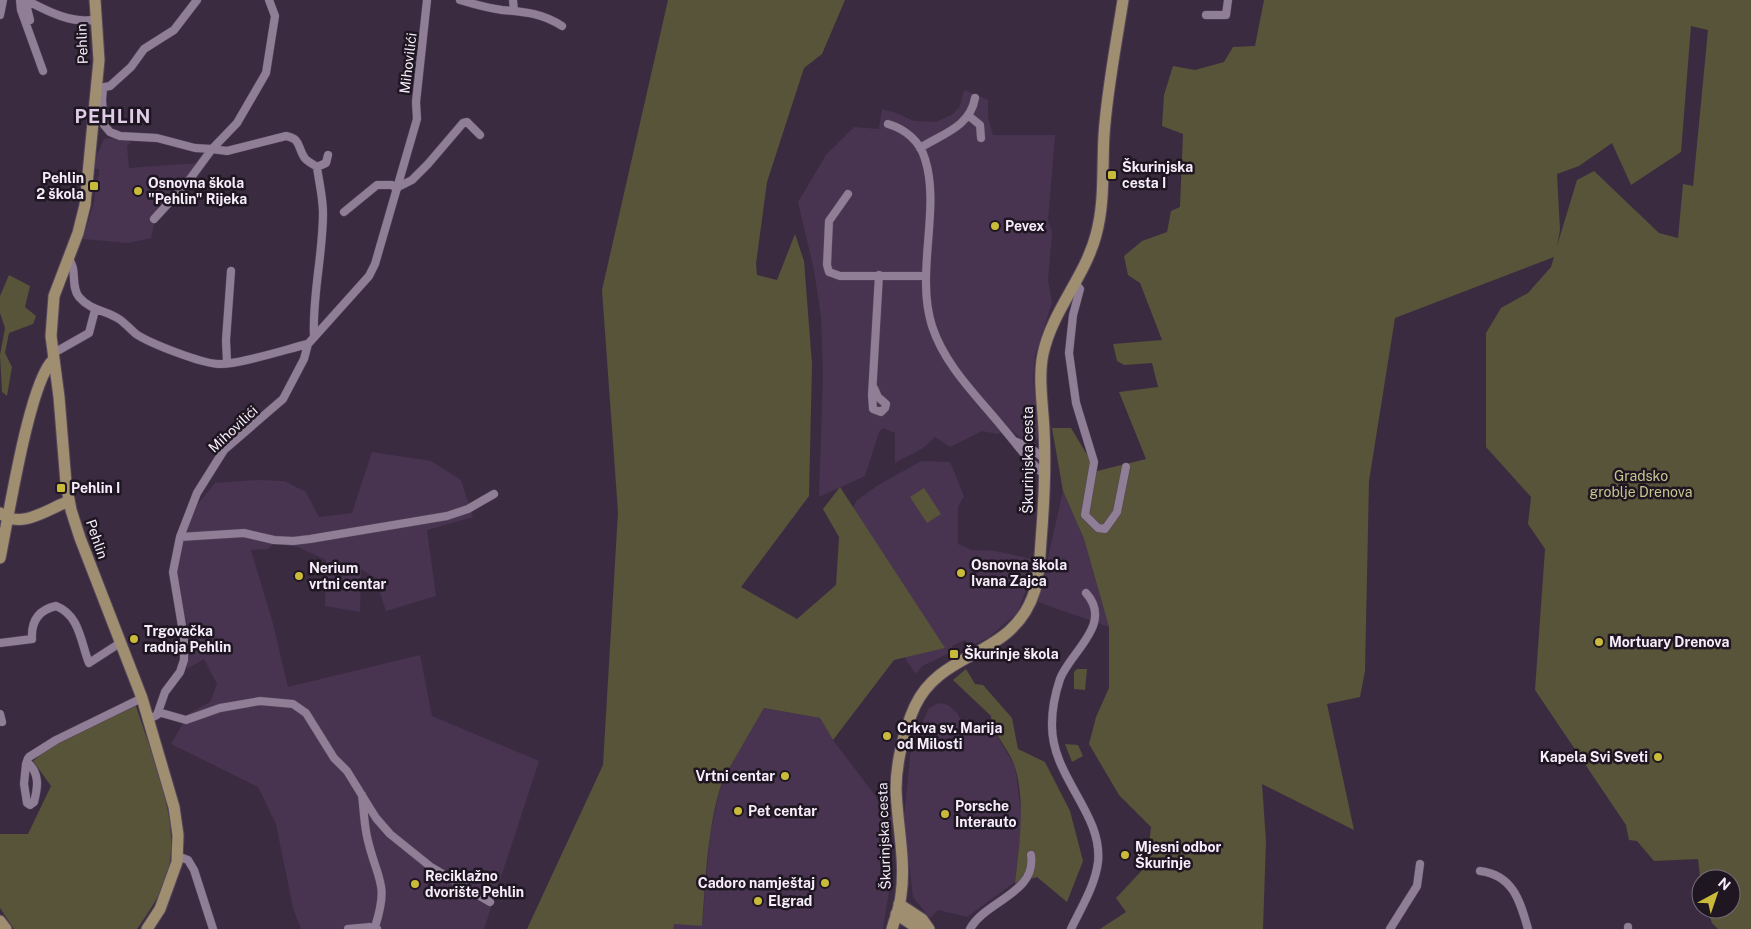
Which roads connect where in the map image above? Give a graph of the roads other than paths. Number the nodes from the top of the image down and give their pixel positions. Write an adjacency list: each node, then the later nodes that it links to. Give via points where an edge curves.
1 (3, 0): 13 (street)
2 (20, 0): 3 (street, via 19,6 44,68)
3 (26, 0): 15 (street, via 72,20 86,22)
4 (95, 0): 15 (street, Pehlin)
5 (197, 0): 17 (street, via 174,30 144,49 131,67)
6 (269, 0): 24 (street, via 275,16 266,73 237,123)
7 (427, 0): 27 (street, Mihovilići, via 417,119)
8 (460, 0): 12 (street)
9 (512, 0): 12 (street)
10 (1123, 0): 35 (street, Škurinjska cesta, via 1107,104 1102,206 1094,244)
11 (1228, 0): 14 (street, via 1224,16)
12 (514, 11): 16 (street, via 549,17)
13 (0, 14)
14 (1206, 15)
15 (97, 19): 17 (street, Pehlin)
16 (562, 26)
17 (100, 88): 24 (street, via 104,125 114,134 157,138); 31 (street, Pehlin, via 90,139 85,205)
18 (975, 98): 19 (street)
19 (969, 116): 22 (street, via 980,125); 23 (street, via 956,128)
20 (888, 124): 23 (street, via 906,132)
21 (480, 135): 27 (street, via 463,122 412,180)
22 (981, 138)
23 (920, 148): 34 (street, via 929,181)
24 (212, 149): 26 (street, via 227,151 286,136 300,143 304,157); 30 (street, via 188,183)
25 (328, 155): 26 (street, via 326,164)
26 (317, 167): 37 (street, via 323,213 314,293)
27 (397, 188): 29 (street, via 377,185); 37 (street, Mihovilići, via 369,276)
28 (848, 194): 33 (street, via 830,221 829,272 840,276)
29 (344, 212)
30 (154, 219)
31 (68, 259): 36 (street, via 73,264 76,293); 39 (street, Pehlin, via 54,296 51,320)
32 (231, 271): 40 (street)
33 (879, 275): 34 (street); 41 (street)
34 (926, 276): 43 (street, via 928,311 941,348 960,378)
35 (1075, 283): 42 (street, Škurinjska cesta, via 1050,332 1043,355); 46 (street, via 1080,290 1073,315 1069,353 1076,403 1094,462 1085,515 1102,530 1109,527 1118,512)
36 (95, 310): 39 (street, via 89,334); 40 (street, via 119,319 137,334 180,353)
37 (314, 337): 38 (street, Mihovilići)
38 (308, 344): 40 (street); 51 (street, Mihovilići, via 304,359 283,399 224,450 210,468)
39 (53, 357): 49 (street, Pehlin); 50 (street, Pehlin, via 32,411)
40 (227, 364)
41 (874, 388)
42 (1044, 437): 44 (street); 45 (street, Škurinjska cesta)
43 (1014, 441): 44 (street); 47 (street, via 1030,464)
44 (1029, 447): 45 (street)
45 (1045, 459): 47 (street, Škurinjska cesta)
46 (1126, 467)
47 (1046, 476): 66 (street, Škurinjska cesta, via 1039,568 1026,610 1013,629 997,642 932,681 915,707 896,786 902,872)
48 (494, 494): 51 (street, via 468,509 447,516 310,539 274,540 244,533)
49 (69, 501): 50 (street, via 35,516 17,520); 55 (street, Pehlin)
50 (4, 516): 52 (street, Pehlin)
51 (180, 536): 57 (street, via 173,572 184,638 184,660 180,672 165,692)
52 (0, 558)
53 (1086, 593): 78 (street, via 1095,609 1091,634 1060,678 1052,707 1056,754 1097,841 1098,862 1094,878)
54 (0, 643): 55 (street, via 32,639 33,622 43,611 56,606 62,608 79,628 90,663)
55 (120, 643): 56 (street, Pehlin)
56 (142, 698): 58 (street, Pehlin); 59 (street, via 56,740 30,756)
57 (158, 712): 58 (street, via 156,717); 60 (street, via 186,720 220,708 260,701 293,704 306,713 334,758)
58 (147, 720): 62 (street, Pehlin, via 174,807)
59 (27, 762): 59 (street, via 24,784 30,805 34,802 38,784 33,768)
60 (362, 793): 65 (street, via 376,818 402,844 431,867); 68 (street, via 368,842 383,886)
61 (1031, 855): 77 (street, via 1032,868 1020,888 977,919)
62 (177, 856): 71 (street, Pehlin, via 170,886); 72 (street, via 188,860 194,870)
63 (1420, 864): 79 (street, via 1417,886)
64 (1480, 871): 80 (street, via 1494,873 1511,886)
65 (490, 902)
66 (898, 909): 69 (street); 74 (street, Škurinjska cesta); 76 (street, via 922,919)
67 (0, 921): 70 (street)
68 (376, 928): 73 (street)
69 (918, 928): 75 (street)
70 (6, 929)
71 (147, 929)
72 (213, 929)
73 (348, 929)
74 (892, 929)
75 (904, 929)
76 (929, 929)
77 (970, 929)
78 (1071, 929)
79 (1390, 929)
80 (1528, 929)

